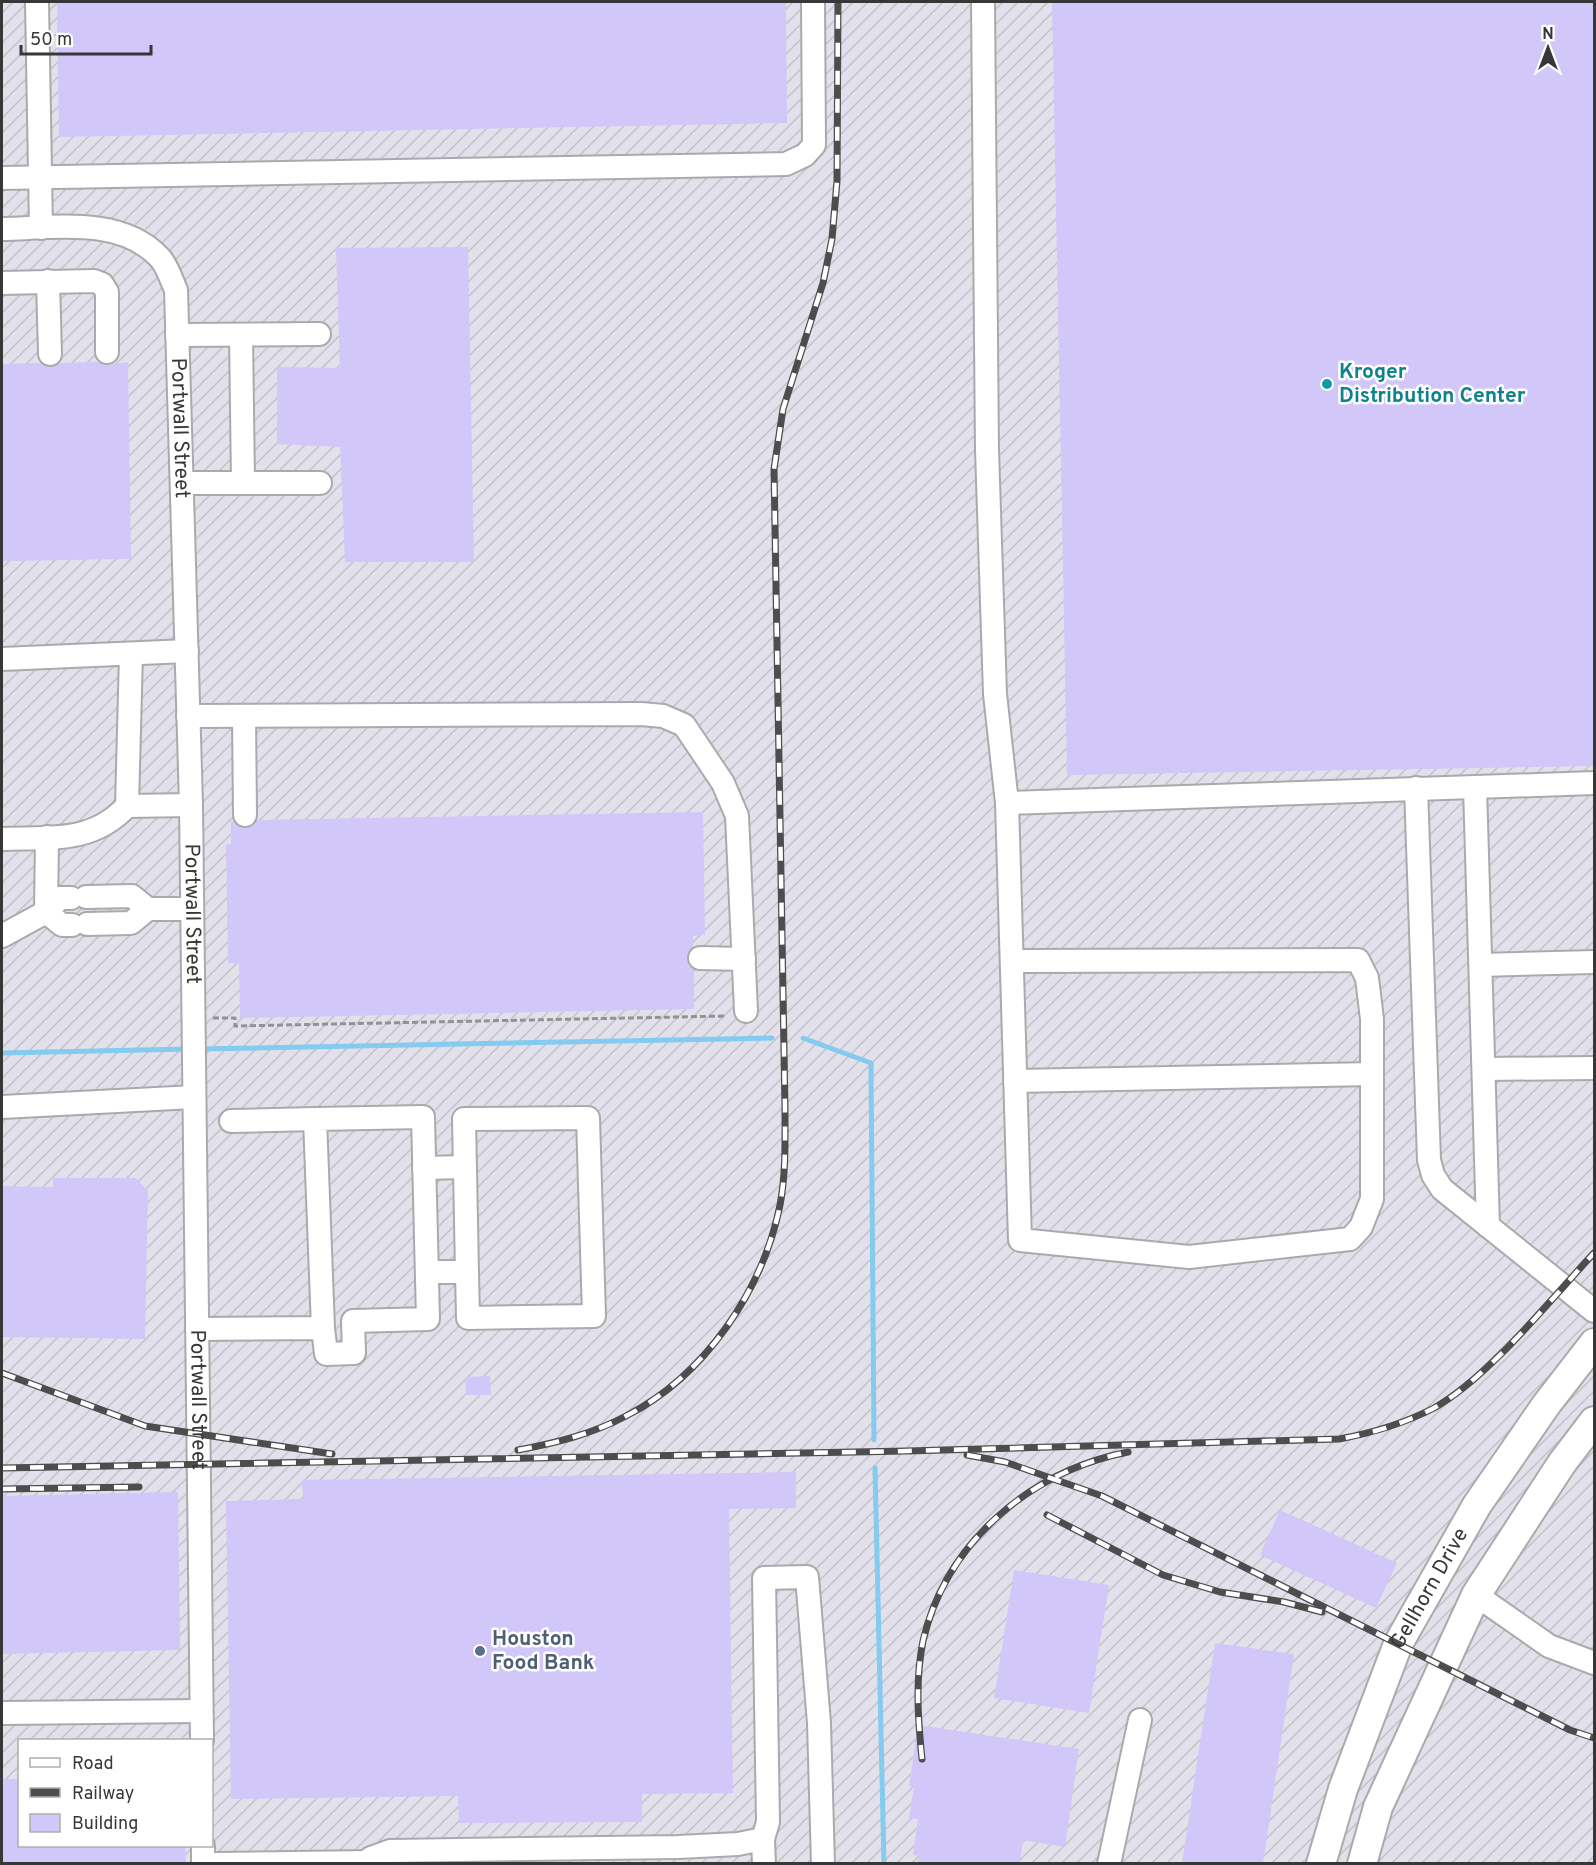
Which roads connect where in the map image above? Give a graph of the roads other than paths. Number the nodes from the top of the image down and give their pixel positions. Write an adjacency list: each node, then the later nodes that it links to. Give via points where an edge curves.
1 (37, 2): 5 (street)
2 (813, 2): 5 (street, via 814,145 805,155 786,164)
3 (983, 2): 26 (street, via 987,462 995,694)
4 (2, 178): 5 (street)
5 (41, 178): 6 (street)
6 (41, 228): 7 (street, Portwall Street); 11 (street, Portwall Street, via 113,230 142,242 161,259 176,290)
7 (2, 229)
8 (48, 281): 9 (street); 13 (street, via 94,280 102,284 107,292); 14 (street)
9 (2, 283)
10 (319, 334): 12 (street)
11 (177, 335): 12 (street); 15 (street, Portwall Street)
12 (241, 335): 16 (street)
13 (107, 352)
14 (50, 354)
15 (182, 483): 16 (street); 18 (street, Portwall Street)
16 (243, 483): 17 (street)
17 (320, 483)
18 (187, 651): 19 (street); 21 (street, Portwall Street)
19 (131, 654): 20 (street); 28 (street)
20 (2, 659)
21 (188, 716): 22 (street); 27 (street, Portwall Street)
22 (244, 716): 29 (street); 37 (street, via 641,714 663,716 684,725 723,783 737,816)
23 (1594, 783): 24 (street)
24 (1475, 787): 25 (street); 40 (street)
25 (1416, 788): 26 (street); 52 (street, via 1429,1160 1432,1175 1442,1189)
26 (1007, 803): 38 (street)
27 (191, 805): 28 (street); 33 (street, Portwall Street)
28 (127, 806): 30 (street, via 114,820 80,836)
29 (245, 815)
30 (46, 837): 31 (street); 34 (street)
31 (2, 839)
32 (148, 909): 33 (street); 34 (street, via 131,923 62,925); 34 (street, via 132,896 60,897)
33 (191, 909): 46 (street, Portwall Street)
34 (46, 912): 35 (street)
35 (2, 936)
36 (700, 958): 37 (street)
37 (744, 959): 41 (street)
38 (1012, 961): 44 (street, via 1358,960 1367,978); 45 (street)
39 (1594, 962): 40 (street)
40 (1481, 965): 43 (street)
41 (746, 1011)
42 (1594, 1068): 43 (street)
43 (1484, 1069): 52 (street)
44 (1372, 1074): 45 (street); 45 (street, via 1372,1199 1361,1227 1350,1239 1189,1257 1020,1240)
45 (1015, 1081)
46 (194, 1097): 47 (street); 57 (street, Portwall Street)
47 (2, 1107)
48 (315, 1119): 49 (street); 51 (street, via 423,1117); 56 (street)
49 (231, 1121)
50 (465, 1167): 51 (street); 54 (street); 54 (street, via 464,1119 588,1118 594,1316 468,1318)
51 (424, 1168): 53 (street)
52 (1488, 1226): 55 (street)
53 (427, 1272): 54 (street); 56 (street, via 428,1319 353,1321 354,1353 326,1354)
54 (467, 1272)
55 (1594, 1311)
56 (323, 1328): 57 (street)
57 (197, 1329): 63 (street, Portwall Street)
58 (1594, 1343): 60 (main road, Gellhorn Drive, via 1477,1505)
59 (1594, 1421): 61 (main road, Gellhorn Drive)
60 (1434, 1580): 61 (main road); 67 (main road, Gellhorn Drive, via 1398,1644)
61 (1476, 1595): 62 (street, via 1549,1646); 68 (main road, Gellhorn Drive)
62 (1594, 1663)
63 (201, 1711): 64 (street); 66 (street, Portwall Street)
64 (2, 1713)
65 (1140, 1720): 79 (street)
66 (202, 1739)
67 (1343, 1789): 68 (main road); 80 (main road, Gellhorn Drive)
68 (1378, 1807): 81 (main road, Gellhorn Drive)
69 (764, 1839): 71 (street); 77 (street); 78 (street, via 768,1822 764,1578 807,1576 819,1723)
70 (203, 1847): 74 (street)
71 (715, 1854): 73 (street)
72 (619, 1855): 73 (street); 76 (street, via 390,1851 371,1858)
73 (667, 1855)
74 (203, 1863)
75 (216, 1863): 76 (street)
76 (370, 1863)
77 (764, 1863)
78 (823, 1863)
79 (1109, 1863)
80 (1321, 1863)
81 (1362, 1863)

